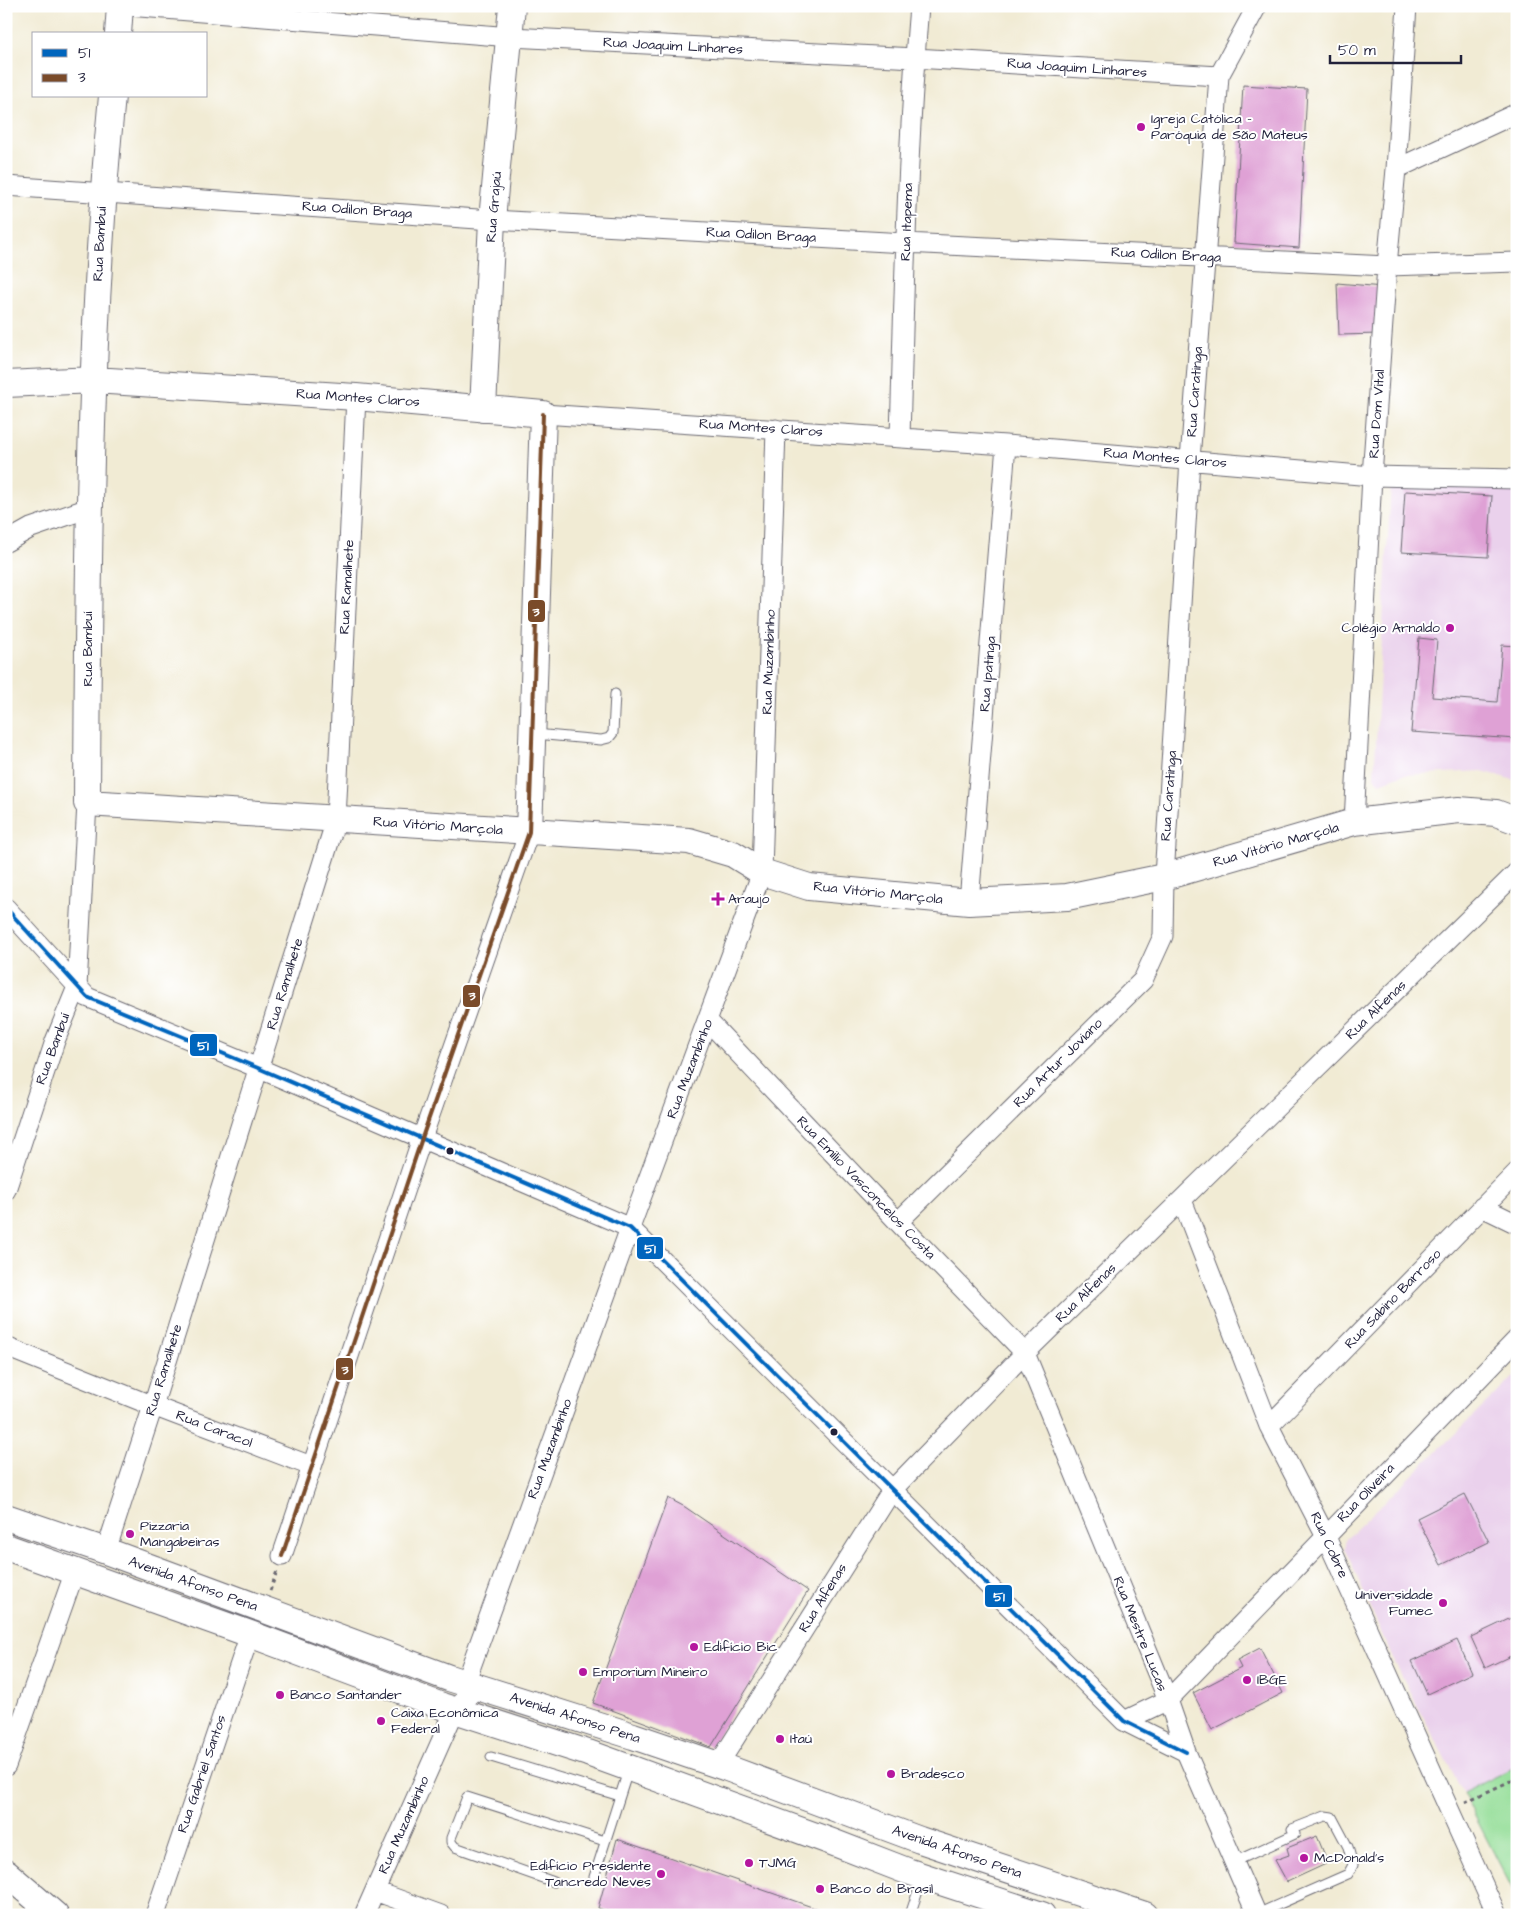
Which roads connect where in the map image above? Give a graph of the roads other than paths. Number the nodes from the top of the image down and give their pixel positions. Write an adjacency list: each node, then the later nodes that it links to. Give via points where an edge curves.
1 (120, 6): 7 (street)
2 (128, 6): 8 (street, Rua Joaquim Linhares)
3 (512, 6): 8 (street, Rua Grajaú)
4 (919, 6): 9 (street, Rua Itapema)
5 (1256, 6): 10 (street, Rua Caratinga)
6 (1407, 6): 13 (street, Rua Dom Vital)
7 (118, 32)
8 (511, 37): 9 (street, Rua Joaquim Linhares); 16 (street, Rua Grajaú)
9 (914, 58): 10 (street, Rua Joaquim Linhares); 17 (street, Rua Itapema)
10 (1219, 76): 18 (street, Rua Caratinga)
11 (112, 98): 15 (street, Rua Bambuí)
12 (1517, 113): 13 (street)
13 (1396, 169): 20 (street, Rua Dom Vital)
14 (6, 186): 15 (street, Rua Odilon Braga)
15 (102, 192): 16 (street, Rua Odilon Braga); 21 (street, Rua Bambuí)
16 (492, 220): 17 (street, Rua Odilon Braga); 24 (street, Rua Grajaú)
17 (905, 243): 18 (street, Rua Odilon Braga); 27 (street, Rua Itapema)
18 (1204, 257): 20 (street, Rua Odilon Braga); 29 (street, Rua Caratinga)
19 (1517, 262): 20 (street, Rua Odilon Braga)
20 (1386, 266): 30 (street, Rua Dom Vital)
21 (94, 380): 22 (street, Rua Montes Claros); 23 (street, Rua Montes Claros); 32 (street, Rua Bambuí)
22 (6, 384)
23 (356, 397): 24 (street, Rua Montes Claros); 37 (street, Rua Ramalhete)
24 (482, 409): 25 (street, Rua Montes Claros)
25 (543, 414): 26 (street, Rua Montes Claros); 35 (street)
26 (776, 429): 27 (street, Rua Montes Claros); 41 (street, Rua Muzambinho)
27 (900, 438): 28 (street, Rua Montes Claros)
28 (1006, 445): 29 (street, Rua Montes Claros); 44 (street, Rua Ipatinga)
29 (1190, 460): 30 (street, Rua Montes Claros); 43 (street, Rua Caratinga)
30 (1372, 476): 31 (street, Rua Montes Claros); 39 (street, Rua Dom Vital)
31 (1517, 479)
32 (89, 508): 33 (street, via 31,528); 36 (street, Rua Bambuí)
33 (6, 542)
34 (615, 694): 35 (lane, via 610,738 601,740)
35 (533, 733): 40 (street)
36 (87, 803): 37 (street, Rua Vitório Marçola); 46 (street, Rua Bambuí)
37 (336, 820): 40 (street, Rua Vitório Marçola); 48 (street, Rua Ramalhete)
38 (1517, 821): 39 (street, Rua Vitório Marçola, via 1496,813 1459,810)
39 (1354, 822): 43 (street, Rua Vitório Marçola)
40 (530, 832): 41 (street, Rua Vitório Marçola, via 690,841 733,854); 49 (street)
41 (762, 872): 44 (street, Rua Vitório Marçola, via 809,886); 47 (street, Rua Muzambinho)
42 (1517, 872): 52 (street, Rua Alfenas)
43 (1164, 877): 44 (street, Rua Vitório Marçola, via 1067,897); 54 (street, Rua Artur Joviano, via 1163,936 1143,980)
44 (969, 902)
45 (6, 908): 46 (street)
46 (77, 986): 48 (street, via 87,997); 51 (street, Rua Bambuí, via 55,1041)
47 (708, 1021): 54 (street, Rua Emilio Vasconcelos Costa); 56 (street, Rua Muzambinho)
48 (258, 1068): 49 (street); 60 (street, Rua Ramalhete)
49 (422, 1138): 56 (street); 62 (street)
50 (1517, 1172): 53 (street, Rua Sabino Barroso)
51 (6, 1190)
52 (1182, 1200): 59 (street, Rua Alfenas); 61 (street, Rua Cobre)
53 (1482, 1207): 55 (street); 61 (street, Rua Sabino Barroso)
54 (898, 1222): 59 (street, Rua Emilio Vasconcelos Costa)
55 (1517, 1224)
56 (630, 1228): 63 (street); 71 (street, Rua Muzambinho)
57 (1517, 1339): 65 (street, Rua Oliveira)
58 (6, 1347): 60 (street, Rua Caracol)
59 (1025, 1353): 63 (street, Rua Alfenas); 72 (street, Rua Mestre Lucas)
60 (153, 1406): 62 (street, Rua Caracol); 67 (street, Rua Ramalhete)
61 (1269, 1426): 65 (street, Rua Cobre)
62 (311, 1466): 68 (street)
63 (892, 1490): 74 (street); 77 (street, Rua Alfenas)
64 (6, 1517): 67 (street, Avenida Afonso Pena)
65 (1325, 1535): 72 (street, Rua Oliveira); 97 (street, Rua Cobre)
66 (6, 1547): 69 (street, Avenida Afonso Pena)
67 (106, 1551): 71 (street, Avenida Afonso Pena)
68 (282, 1556)
69 (75, 1571): 70 (street, Avenida Afonso Pena); 78 (street)
70 (250, 1634): 73 (street, Avenida Afonso Pena); 91 (street, Rua Gabriel Santos)
71 (471, 1685): 73 (street, Rua Muzambinho); 77 (street, Avenida Afonso Pena)
72 (1168, 1700): 74 (street, Rua Oliveira); 75 (street, Rua Mestre Lucas)
73 (455, 1710): 79 (street, Avenida Afonso Pena); 88 (street, Rua Muzambinho)
74 (1124, 1721): 75 (street)
75 (1186, 1752): 83 (street, Rua Mestre Lucas)
76 (491, 1757): 80 (lane)
77 (718, 1765): 81 (street, Avenida Afonso Pena)
78 (6, 1766)
79 (628, 1768): 80 (lane); 85 (street, Avenida Afonso Pena)
80 (620, 1796): 82 (lane)
81 (920, 1840): 85 (street); 96 (street, Avenida Afonso Pena)
82 (605, 1842): 86 (lane); 87 (lane, via 467,1797 451,1838 455,1847)
83 (1234, 1862): 89 (street, Rua Mestre Lucas); 89 (lane, via 1295,1834 1292,1829 1325,1816 1332,1818 1348,1847 1353,1865 1348,1874)
84 (6, 1873): 90 (street)
85 (915, 1874): 94 (lane); 95 (street, Avenida Afonso Pena)
86 (594, 1877)
87 (554, 1882)
88 (375, 1891): 92 (street, Rua Muzambinho); 93 (street)
89 (1257, 1914)
90 (55, 1915)
91 (155, 1915)
92 (364, 1915)
93 (441, 1915)
94 (910, 1915)
95 (1042, 1915)
96 (1145, 1915)
97 (1497, 1915)

